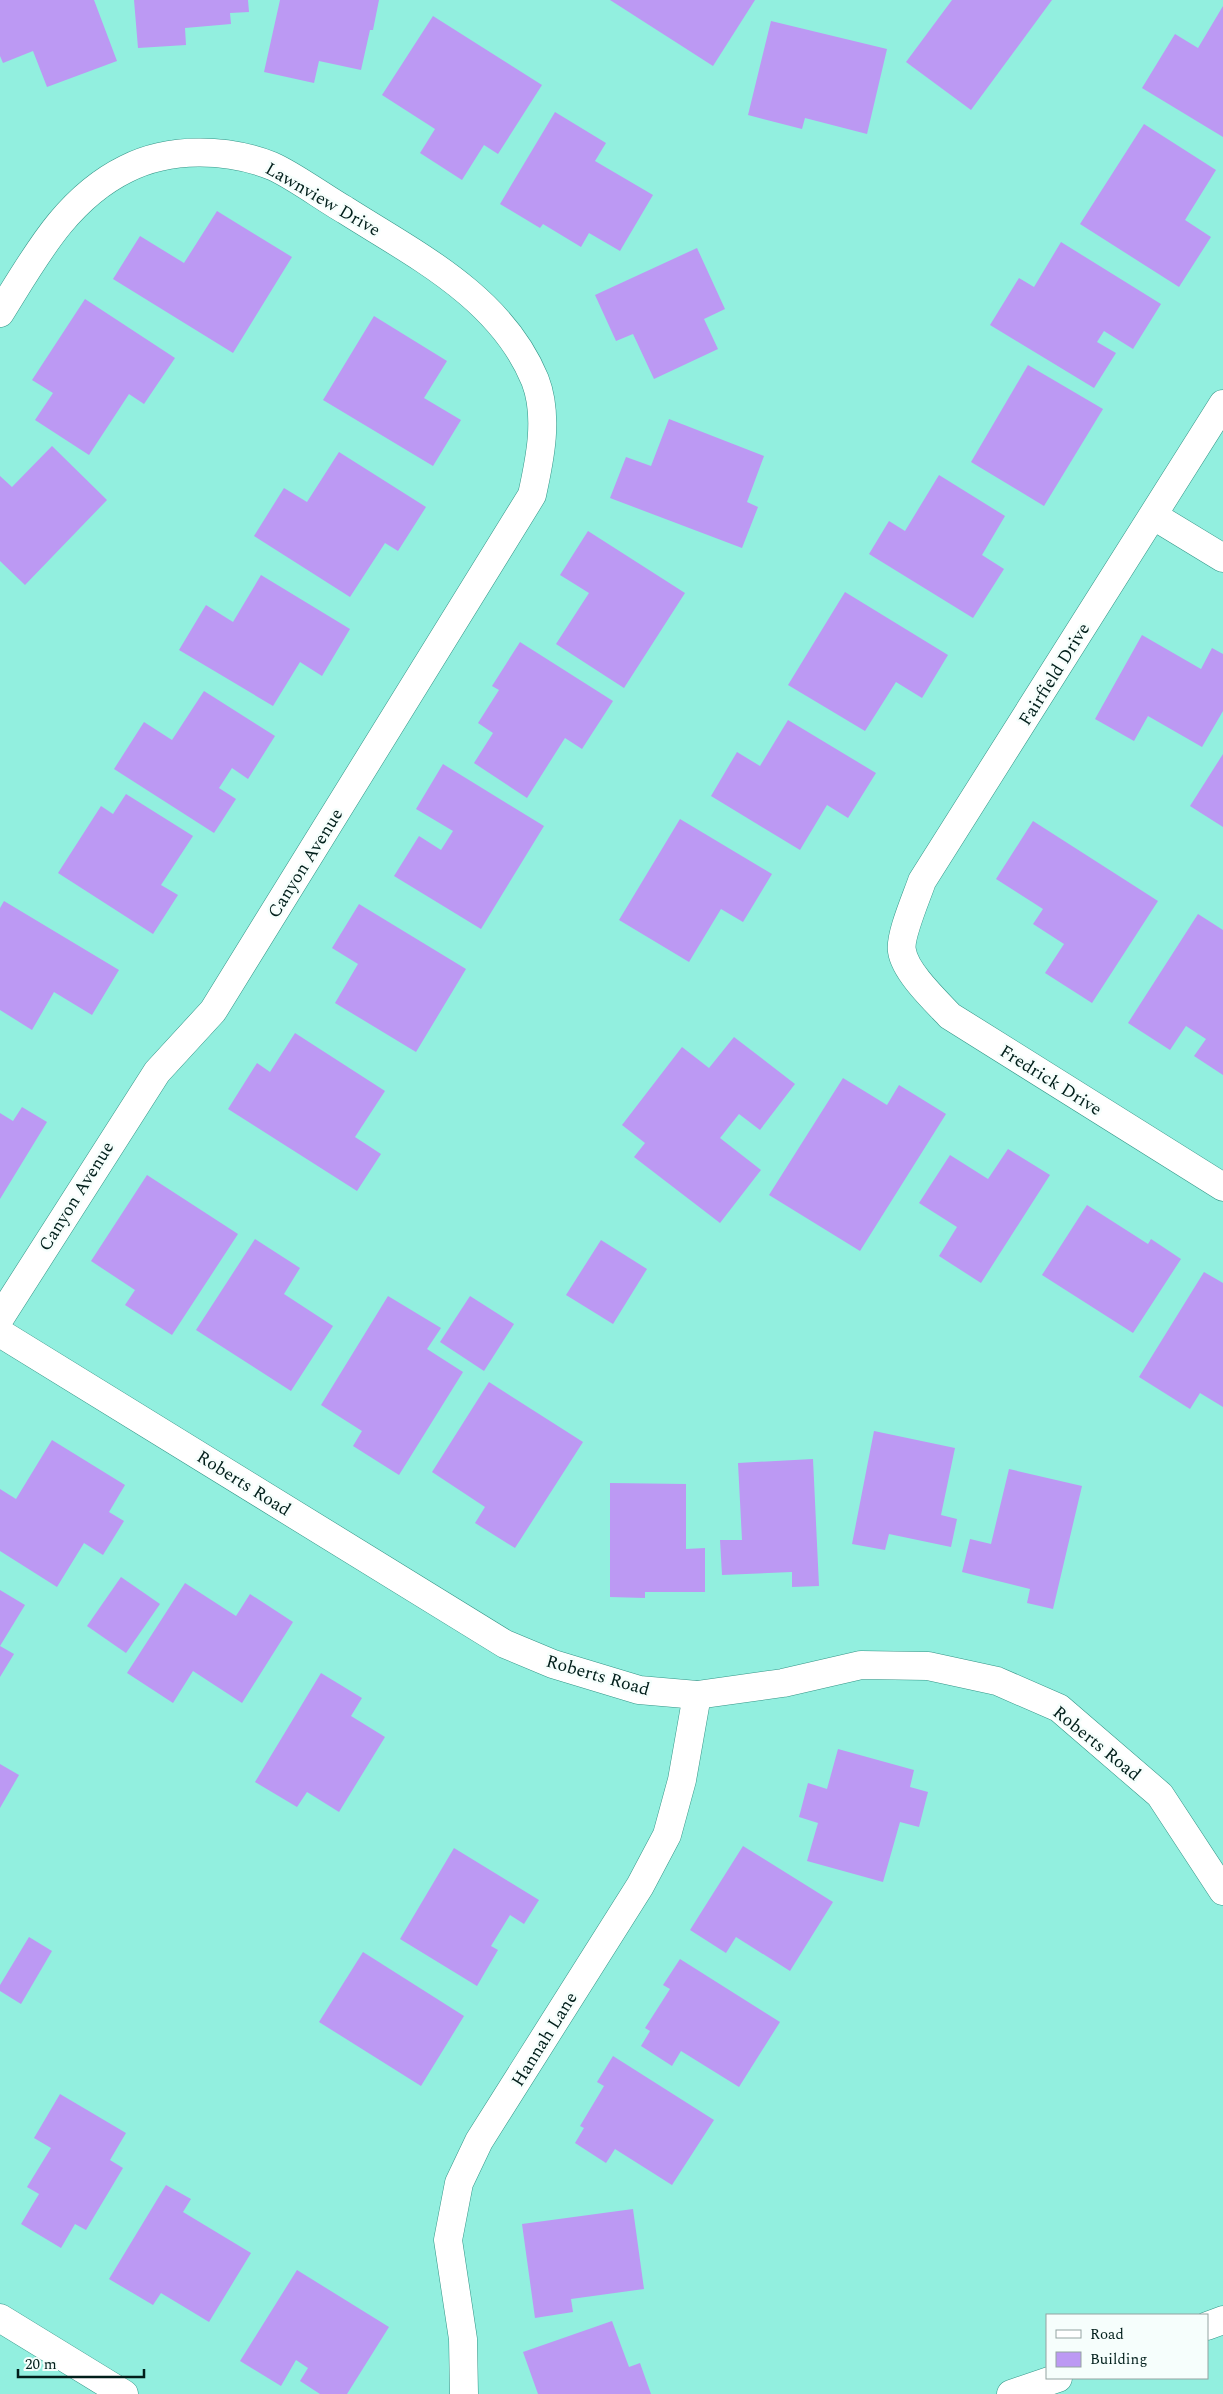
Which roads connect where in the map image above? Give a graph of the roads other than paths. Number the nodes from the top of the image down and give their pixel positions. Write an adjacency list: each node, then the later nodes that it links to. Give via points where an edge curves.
1 (0, 313): 2 (street, Lawnview Drive, via 48,237 96,186 127,168 159,158 194,152 233,156 272,166 443,271 490,312 515,342)
2 (536, 381): 8 (street, Canyon Avenue, via 542,428 541,454 532,496 213,1012 157,1072)
3 (1223, 404): 4 (street, Fairfield Drive)
4 (1154, 516): 5 (street); 6 (street, Fairfield Drive, via 922,881)
5 (1223, 558)
6 (901, 951): 7 (street, Fredrick Drive, via 917,981 950,1016)
7 (1223, 1187)
8 (0, 1318)
9 (0, 1333): 10 (street, Roberts Road, via 505,1644 553,1664 639,1690)
10 (697, 1695): 11 (street, Roberts Road, via 783,1683 861,1666 928,1666 997,1681 1059,1708 1160,1795); 17 (street, Hannah Lane, via 682,1780 667,1835 640,1886 479,2141 459,2183 448,2240 463,2339)
11 (1223, 1891)
12 (0, 2318): 16 (street)
13 (1223, 2320): 14 (street)
14 (1208, 2326)
15 (1047, 2385): 18 (street)
16 (124, 2394)
17 (464, 2394)
18 (1011, 2394)

